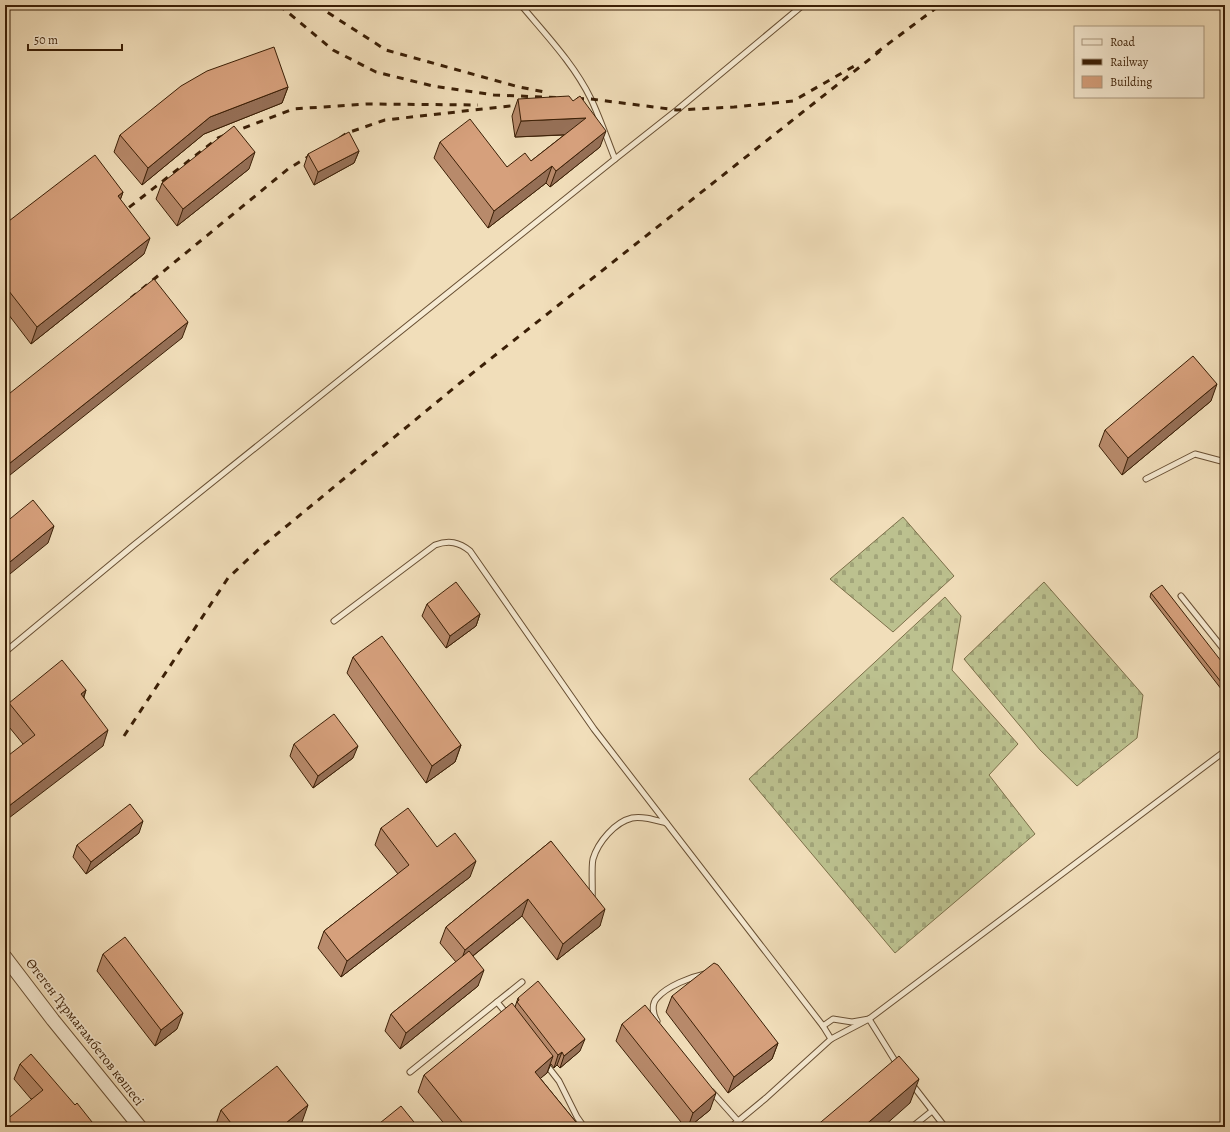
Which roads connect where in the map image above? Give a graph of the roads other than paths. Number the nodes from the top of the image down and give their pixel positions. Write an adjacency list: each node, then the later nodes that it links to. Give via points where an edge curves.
1 (521, 5): 3 (lane, via 564,56 584,86)
2 (803, 5): 3 (lane)
3 (615, 159): 9 (lane, via 134,545)
4 (1225, 462): 5 (lane, via 1195,454)
5 (1146, 479)
6 (1181, 596): 8 (lane)
7 (334, 621): 11 (lane, via 435,545 454,542 464,547 470,551 594,729)
8 (1225, 651)
9 (5, 652)
10 (1225, 751): 17 (lane)
11 (666, 822): 12 (lane, via 632,818 618,824 604,837 593,859); 20 (lane)
12 (592, 901)
13 (5, 957): 29 (street, Өтеген Тұрмағамбетов көшесі)
14 (710, 976): 19 (lane, via 693,976 656,998 653,1007)
15 (522, 982): 16 (lane)
16 (497, 1002): 18 (lane); 24 (lane)
17 (869, 1019): 20 (lane, via 852,1022 834,1019); 21 (lane); 23 (lane)
18 (511, 1020)
19 (659, 1025)
20 (823, 1026): 21 (lane)
21 (831, 1039): 28 (lane)
22 (540, 1057): 30 (lane, via 559,1081)
23 (901, 1070)
24 (410, 1072)
25 (905, 1076): 27 (lane)
26 (706, 1086): 28 (lane)
27 (932, 1111): 32 (lane); 33 (lane)
28 (738, 1121): 31 (lane)
29 (140, 1127)
30 (584, 1127)
31 (731, 1127)
32 (912, 1127)
33 (945, 1127)

